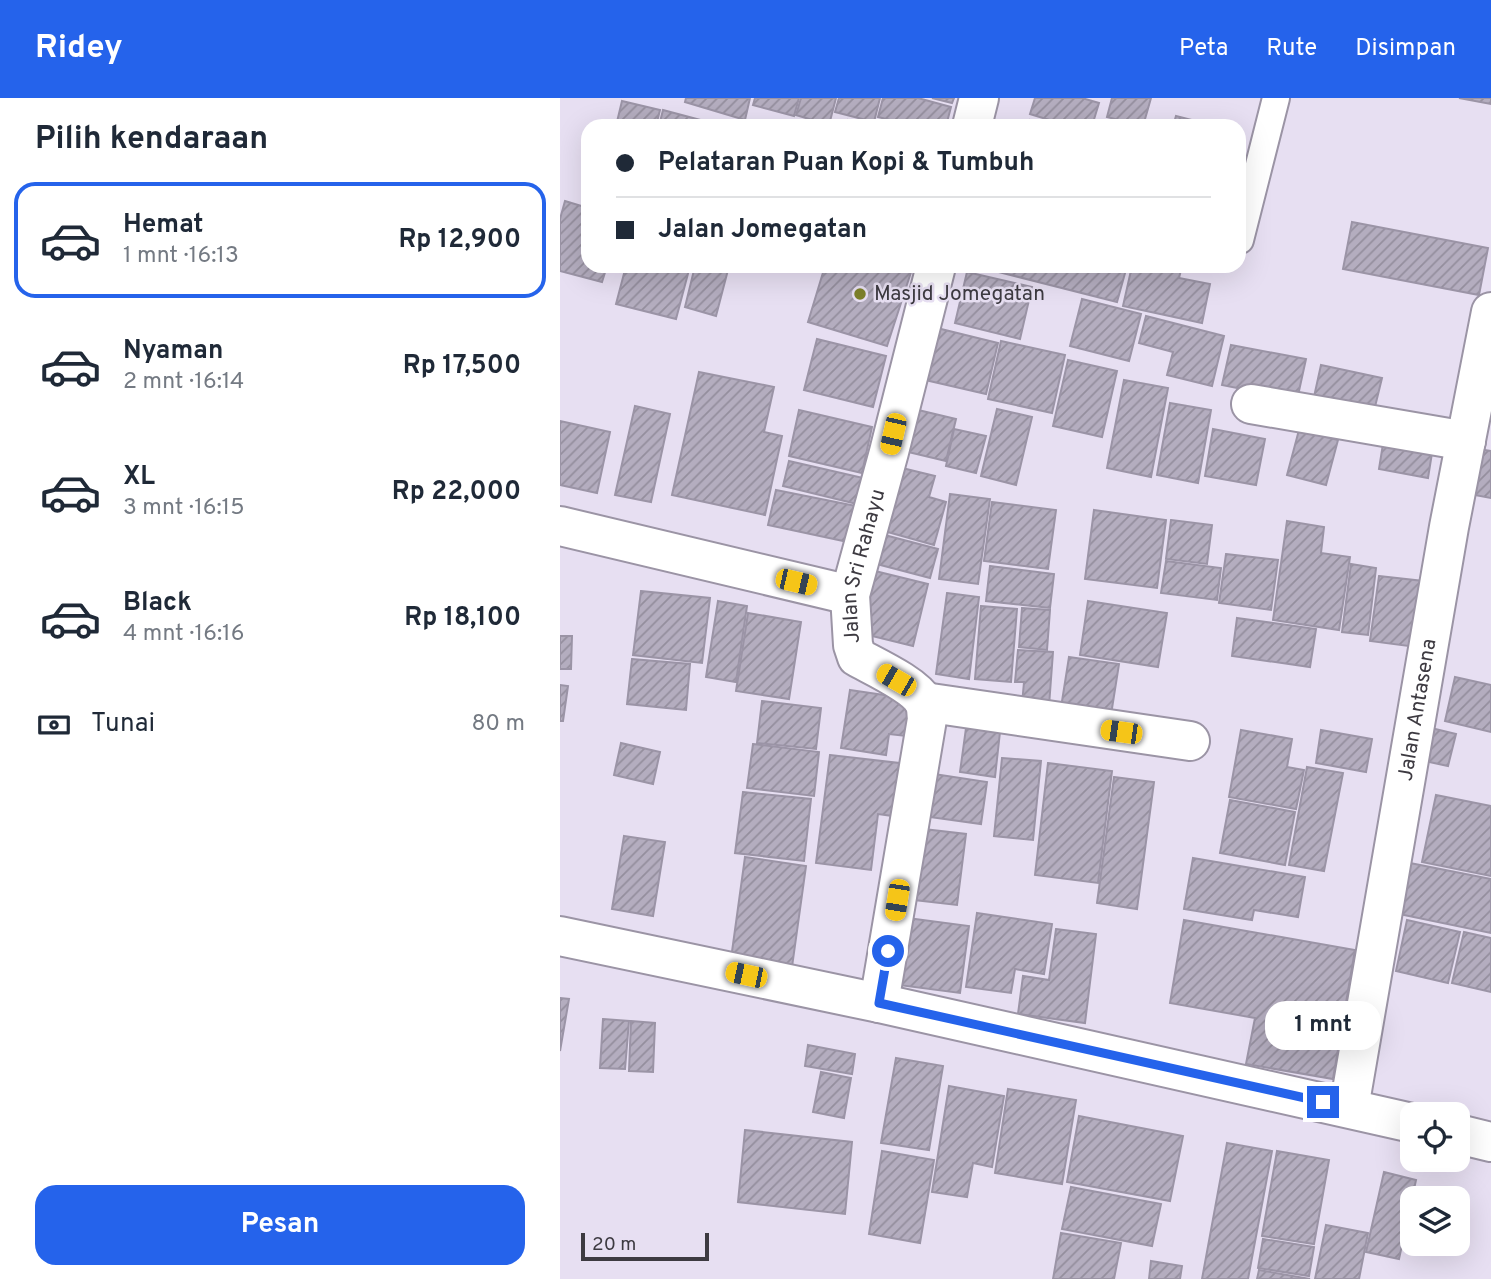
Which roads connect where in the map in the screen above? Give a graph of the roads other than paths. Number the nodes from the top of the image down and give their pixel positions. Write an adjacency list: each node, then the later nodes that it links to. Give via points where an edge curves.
1 (979, 98): 3 (street)
2 (1276, 98): 4 (lane)
3 (974, 119)
4 (1246, 216)
5 (934, 273): 10 (street, Jalan Sri Rahayu)
6 (1491, 312): 8 (street, Jalan Antasena)
7 (1251, 404): 8 (street)
8 (1466, 441): 15 (street, Jalan Antasena)
9 (560, 527): 10 (street)
10 (850, 595): 11 (street, Jalan Sri Rahayu, via 857,657 915,691)
11 (924, 702): 12 (street); 14 (street, via 927,719)
12 (1190, 741)
13 (560, 936): 14 (street)
14 (879, 1003): 15 (street)
15 (1349, 1108): 16 (street)
16 (1400, 1120)
17 (1470, 1137): 18 (street)
18 (1491, 1142)

